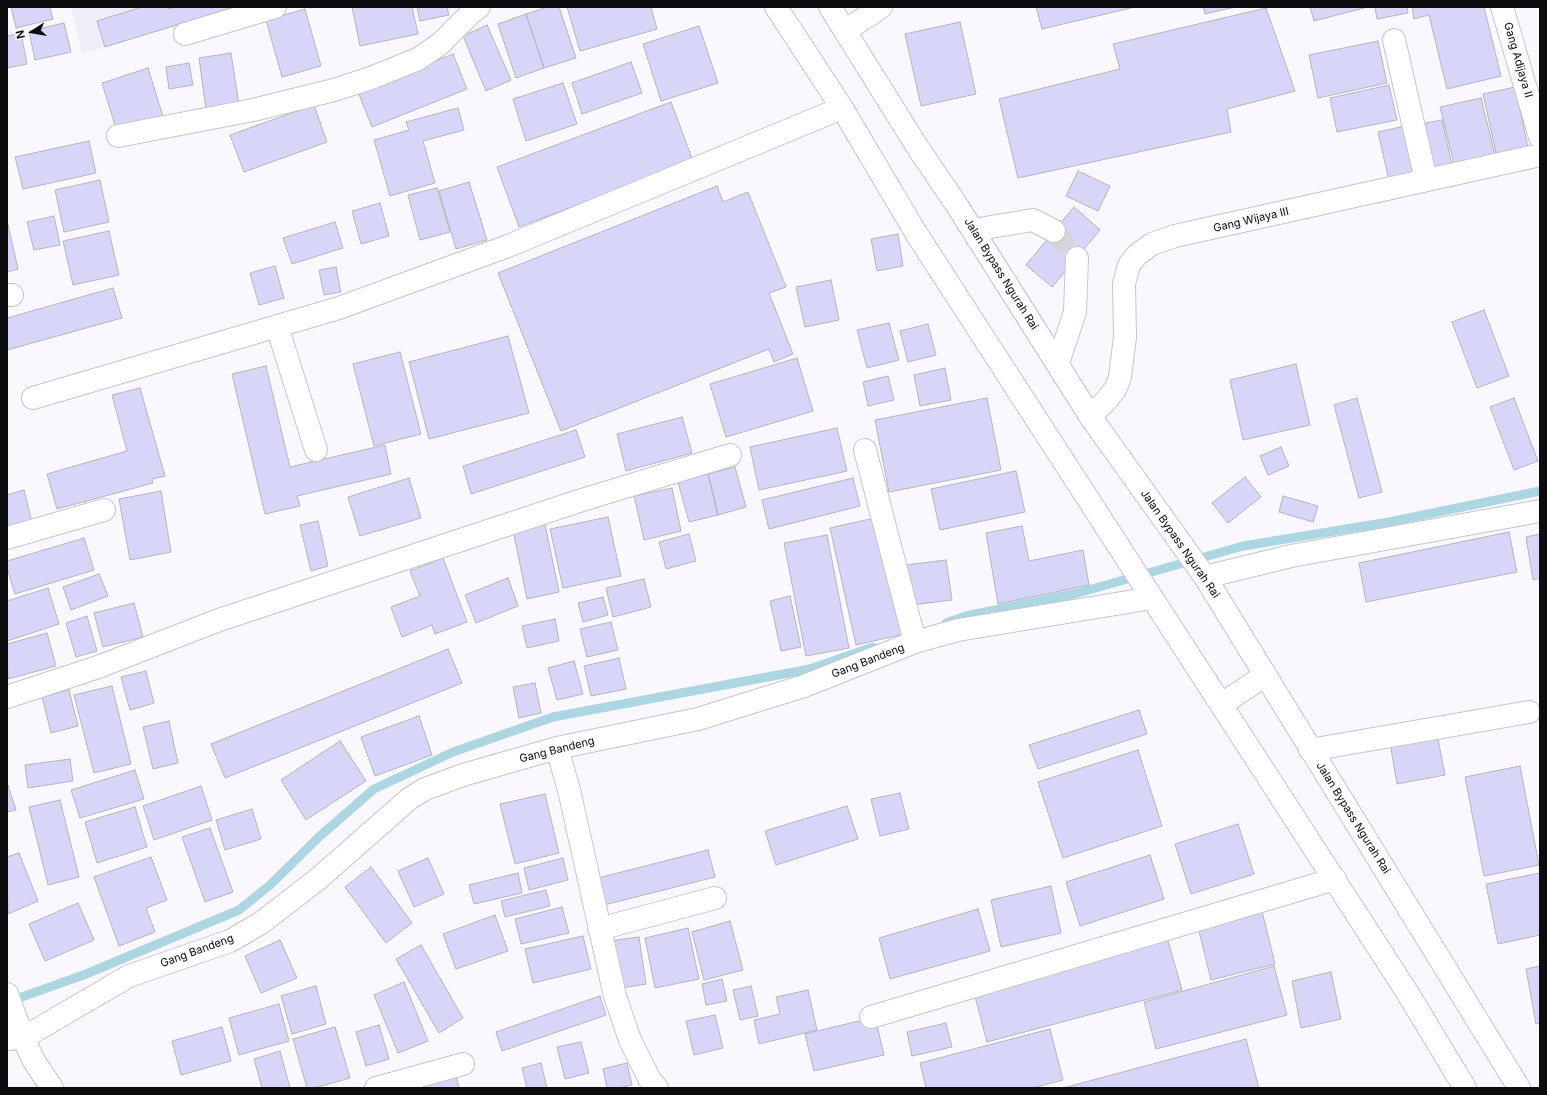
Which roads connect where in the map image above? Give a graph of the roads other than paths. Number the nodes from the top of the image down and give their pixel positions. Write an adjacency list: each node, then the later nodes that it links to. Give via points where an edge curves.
1 (275, 7): 8 (main road)
2 (479, 7): 11 (main road, via 440,44 418,59 371,78 253,110)
3 (776, 7): 10 (main road)
4 (830, 7): 7 (main road, Jalan Bypass Ngurah Rai)
5 (881, 7): 7 (main road)
6 (1502, 7): 12 (main road, Gang Adijaya II)
7 (845, 31): 15 (main road, Jalan Bypass Ngurah Rai)
8 (185, 34)
9 (1394, 40): 14 (main road)
10 (842, 108): 18 (main road, via 508,246 339,308); 29 (main road, via 916,234)
11 (118, 136)
12 (1540, 137)
13 (1540, 155): 14 (main road, Gang Wijaya III)
14 (1426, 180): 21 (main road, Gang Wijaya III, via 1175,236 1152,244 1129,265 1124,284 1125,337 1120,377 1116,388 1106,401)
15 (973, 230): 16 (main road, via 1033,220); 19 (main road, Jalan Bypass Ngurah Rai)
16 (1054, 231)
17 (1077, 258): 19 (main road, via 1075,312)
18 (277, 326): 20 (main road); 22 (main road)
19 (1058, 363): 21 (main road, Jalan Bypass Ngurah Rai)
20 (33, 398)
21 (1090, 416): 28 (main road, Jalan Bypass Ngurah Rai)
22 (316, 450)
23 (865, 450): 30 (main road)
24 (730, 455): 32 (main road, via 582,500 219,620 98,667)
25 (104, 510): 27 (main road)
26 (1540, 510): 28 (main road, via 1291,556)
27 (7, 538)
28 (1205, 577): 31 (main road, Jalan Bypass Ngurah Rai)
29 (1152, 598): 30 (main road, Gang Bandeng, via 958,630); 33 (main road)
30 (915, 642): 35 (main road, Gang Bandeng, via 804,686 698,719)
31 (1264, 676): 33 (main road); 36 (main road, Jalan Bypass Ngurah Rai)
32 (7, 697)
33 (1222, 704): 37 (main road)
34 (1528, 712): 36 (main road)
35 (557, 748): 39 (main road, via 569,790); 42 (main road, Gang Bandeng, via 463,775 425,789 409,799 318,879 261,923 230,941 130,976)
36 (1310, 750): 48 (main road, Jalan Bypass Ngurah Rai)
37 (1335, 880): 41 (main road); 47 (main road)
38 (715, 898): 39 (main road)
39 (599, 929): 46 (main road, via 622,1020 641,1063 650,1080)
40 (7, 994): 42 (main road)
41 (871, 1017)
42 (16, 1034): 44 (main road)
43 (463, 1064): 45 (main road)
44 (52, 1088)
45 (376, 1088)
46 (658, 1088)
47 (1465, 1088)
48 (1519, 1088)

